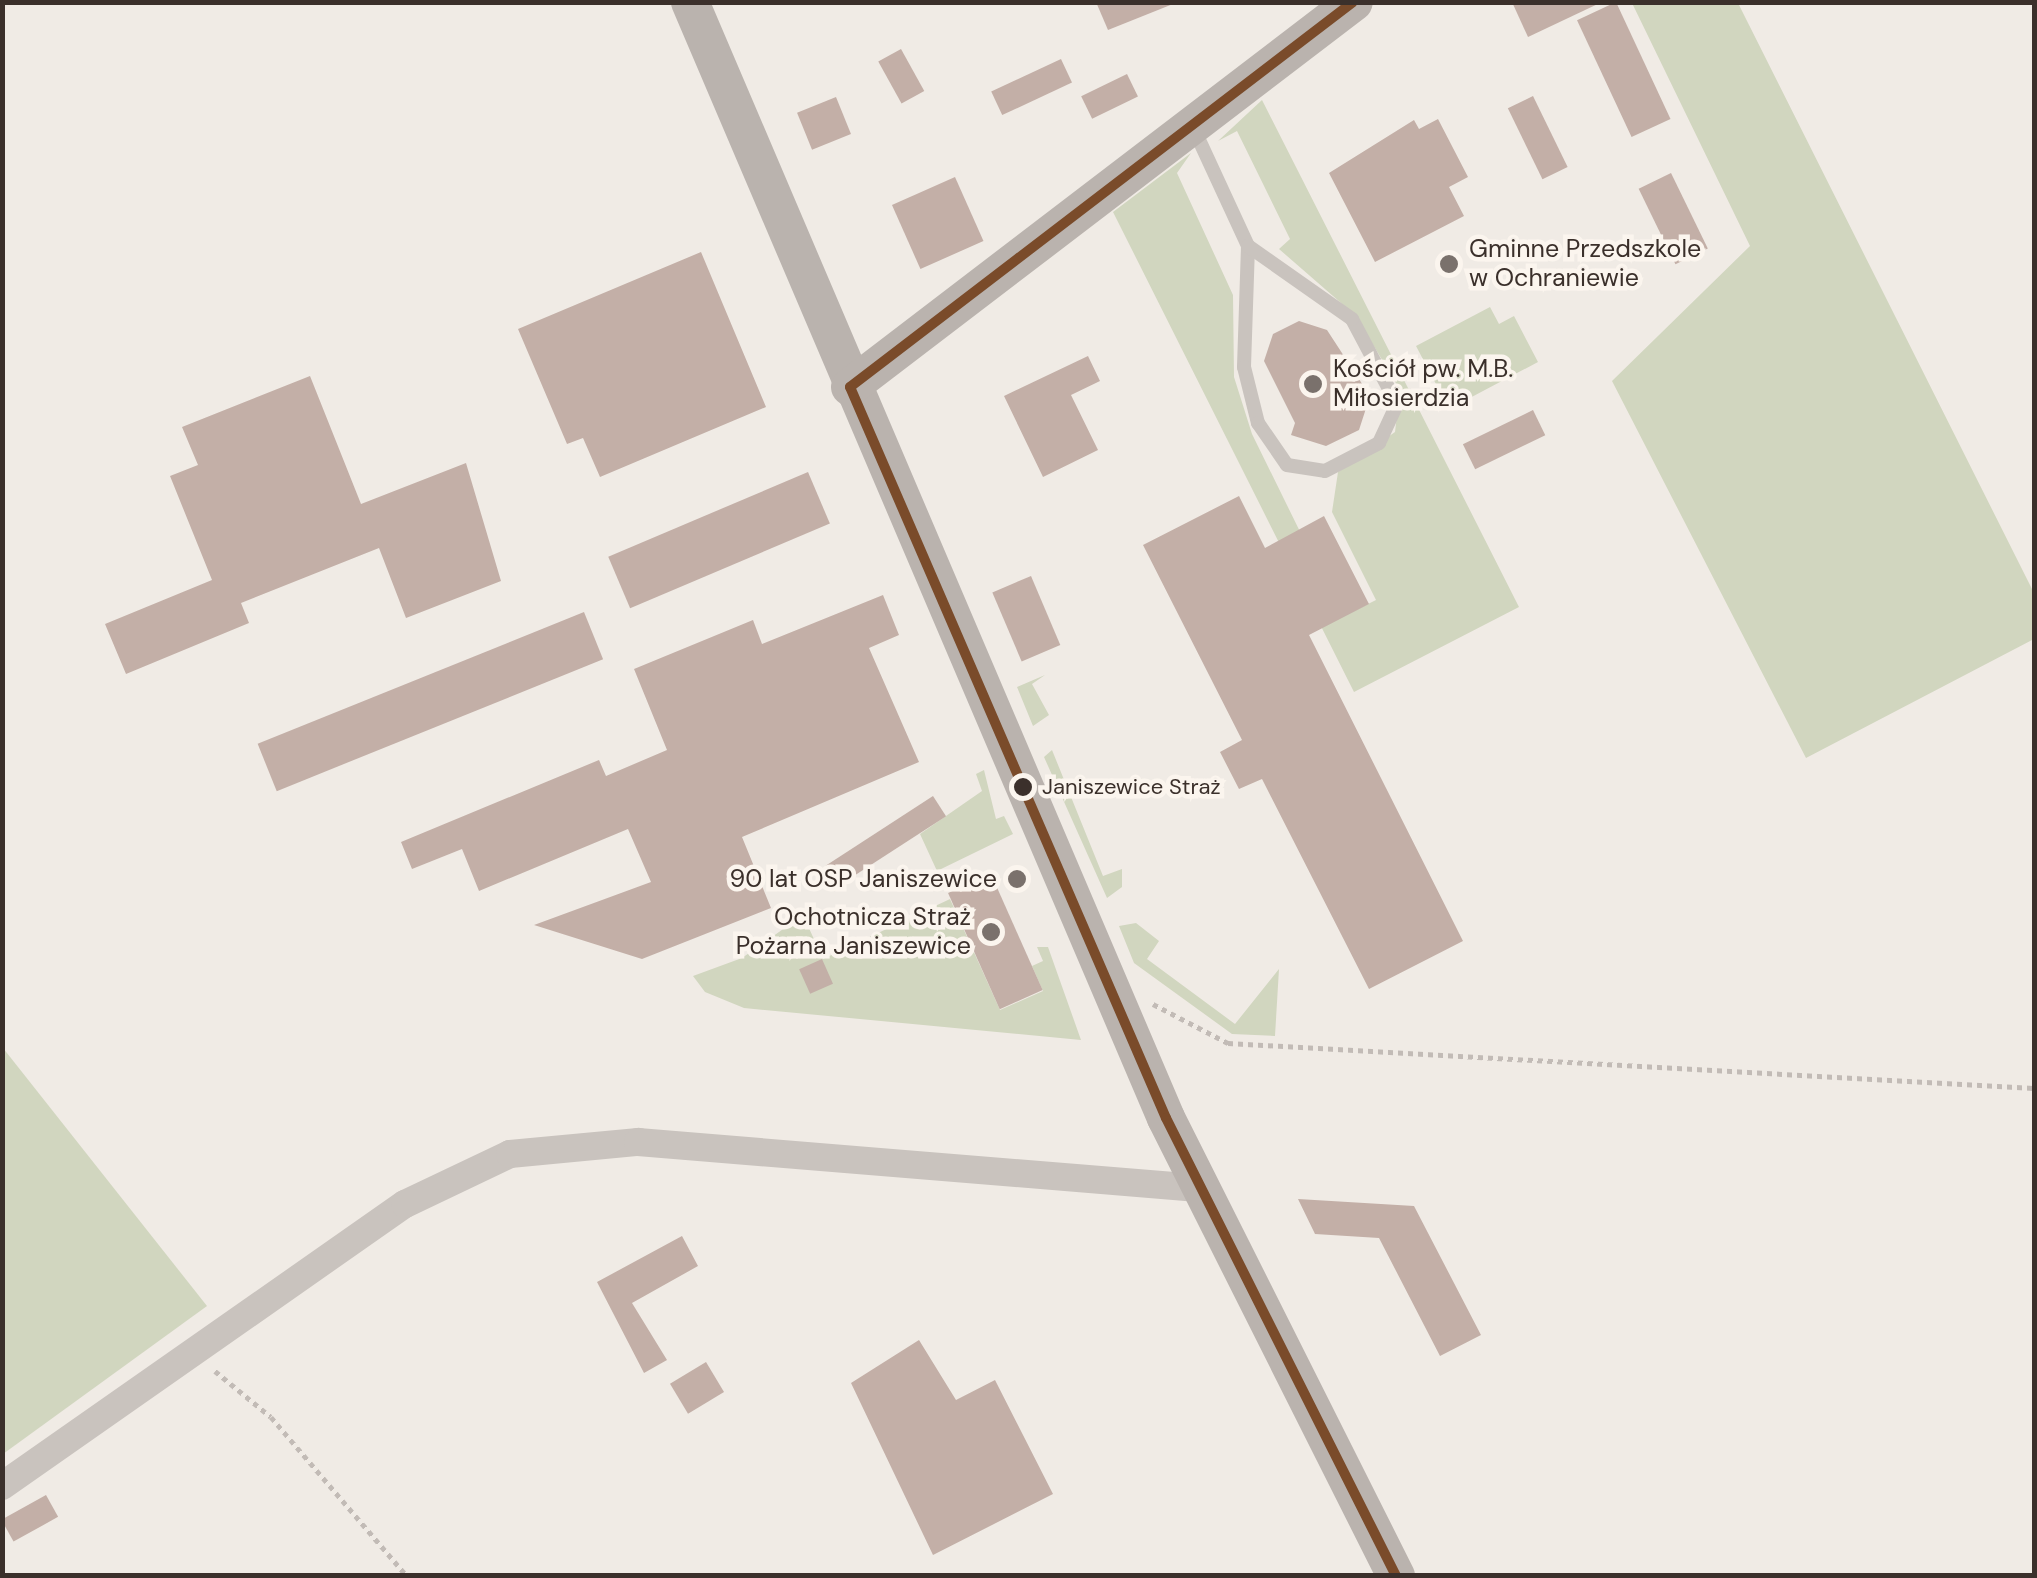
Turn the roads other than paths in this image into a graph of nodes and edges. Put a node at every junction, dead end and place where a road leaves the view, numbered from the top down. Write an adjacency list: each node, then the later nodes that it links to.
1 (690, 2): 5 (street)
2 (1354, 2): 3 (street)
3 (1193, 126): 4 (lane); 5 (street)
4 (1248, 246): 4 (lane)
5 (850, 387): 6 (street)
6 (1198, 1188): 7 (street); 8 (street)
7 (2, 1486)
8 (1396, 1576)

